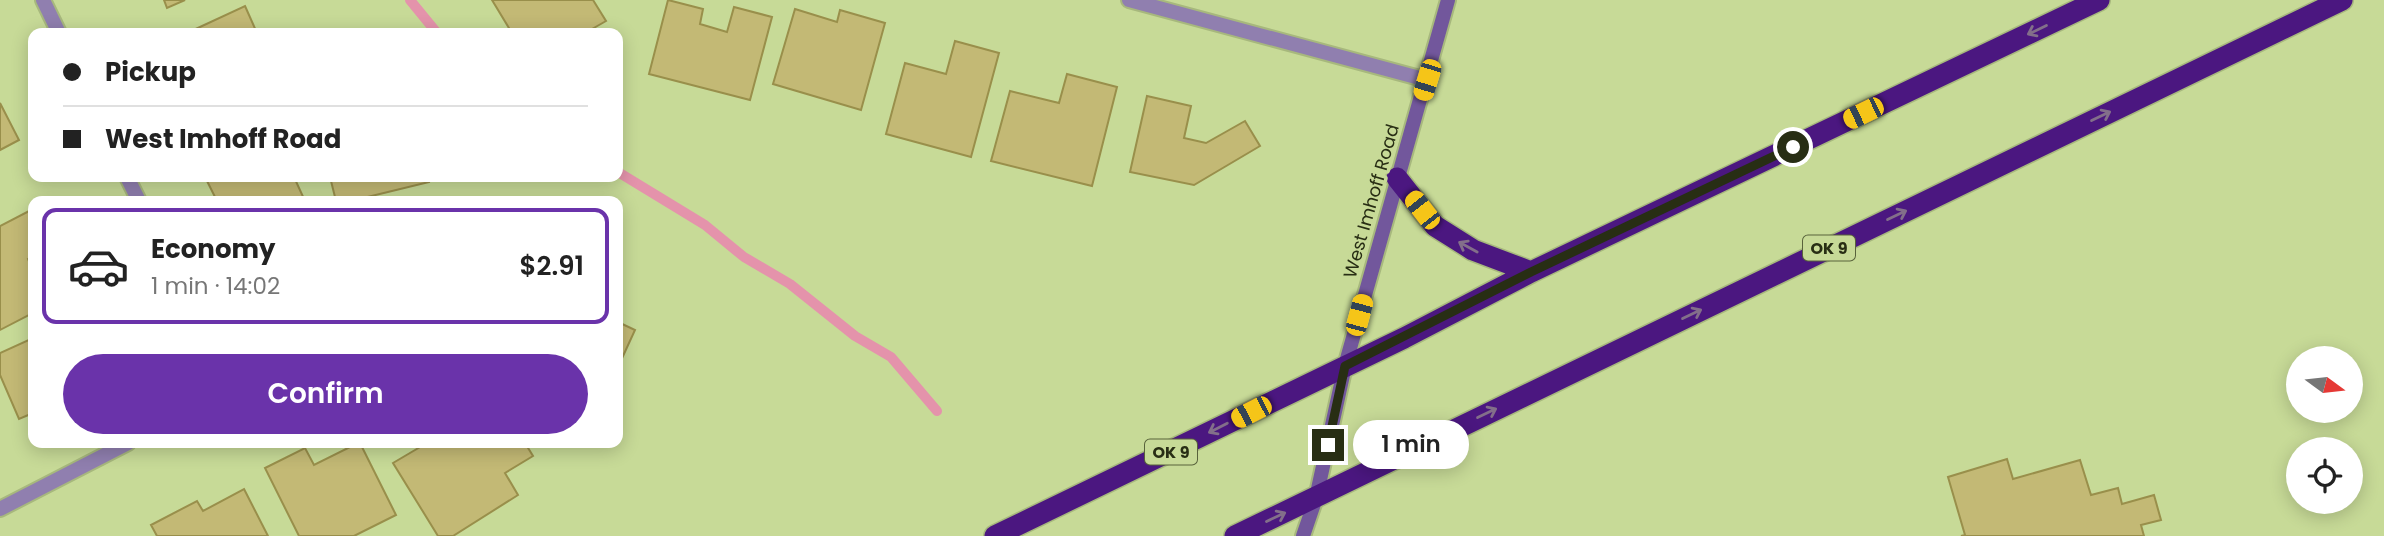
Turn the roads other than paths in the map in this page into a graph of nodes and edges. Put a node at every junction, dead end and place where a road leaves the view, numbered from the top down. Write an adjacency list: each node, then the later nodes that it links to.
1 (43, 0): 6 (street)
2 (1129, 0): 7 (street)
3 (1448, 0): 7 (street, West Imhoff Road)
4 (2099, 0): 9 (highway, OK 9, one-way to 9)
5 (2342, 0): 12 (highway, OK 9, one-way to 5)
6 (56, 28)
7 (1427, 80): 8 (street, West Imhoff Road)
8 (1397, 177): 9 (highway, one-way to 8); 10 (street, West Imhoff Road)
9 (1531, 272): 10 (highway, OK 9)
10 (1345, 366): 12 (street, West Imhoff Road); 14 (highway, OK 9, one-way to 14)
11 (118, 448): 13 (street)
12 (1316, 498): 15 (highway, OK 9, one-way to 12); 16 (street, West Imhoff Road)
13 (0, 509)
14 (995, 536)
15 (1235, 536)
16 (1304, 536)

